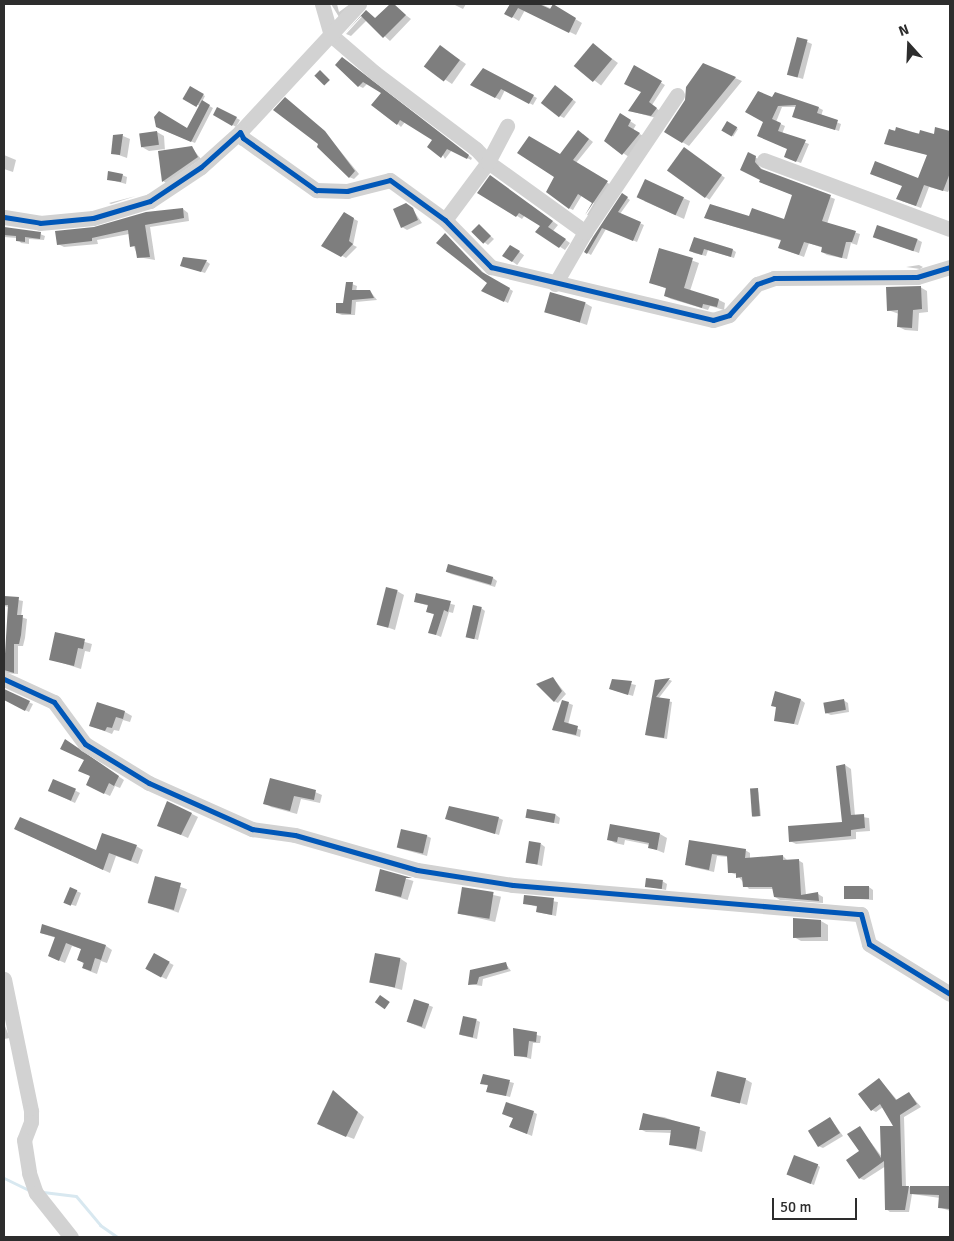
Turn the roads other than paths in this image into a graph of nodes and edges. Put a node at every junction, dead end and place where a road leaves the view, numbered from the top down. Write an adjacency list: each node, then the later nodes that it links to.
1 (322, 4): 3 (street)
2 (359, 4): 3 (street)
3 (332, 35): 6 (street); 8 (street)
4 (678, 95): 12 (street)
5 (507, 126): 8 (street)
6 (240, 132): 9 (street); 10 (street)
7 (764, 160): 11 (street)
8 (488, 162): 10 (street); 12 (street)
9 (4, 217)
10 (445, 220): 14 (street)
11 (950, 229)
12 (585, 232): 14 (street)
13 (950, 267): 14 (street)
14 (555, 284)
15 (4, 679): 17 (street)
16 (4, 979): 18 (street)
17 (950, 994)
18 (71, 1237)

